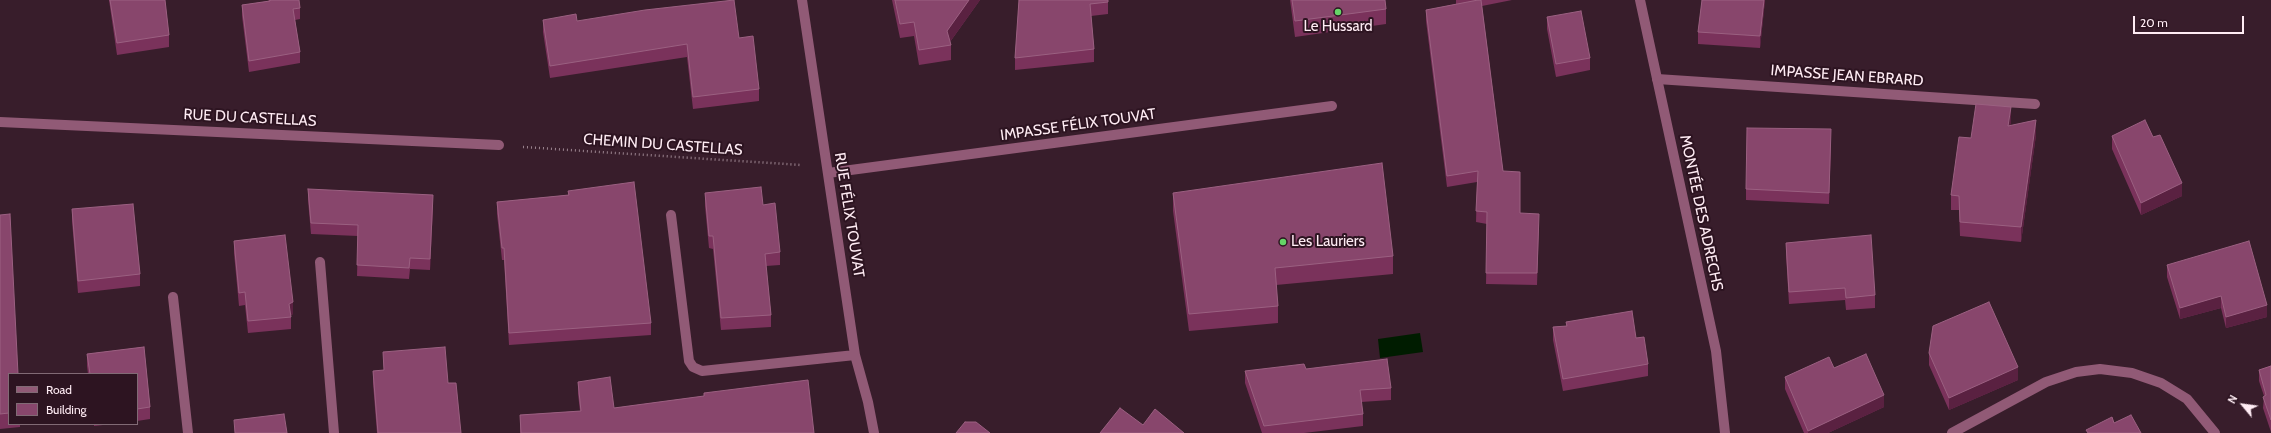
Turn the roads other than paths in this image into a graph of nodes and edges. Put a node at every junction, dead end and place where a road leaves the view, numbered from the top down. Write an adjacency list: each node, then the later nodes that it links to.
1 (802, 0): 8 (street, RUE FÉLIX TOUVAT)
2 (1640, 0): 3 (street, MONTÉE DES ADRECHS)
3 (1657, 79): 4 (street, IMPASSE JEAN EBRARD); 16 (street, MONTÉE DES ADRECHS)
4 (2035, 104)
5 (1332, 106): 8 (street, IMPASSE FÉLIX TOUVAT)
6 (0, 122): 7 (street, RUE DU CASTELLAS)
7 (499, 145)
8 (827, 168): 12 (street, RUE FÉLIX TOUVAT)
9 (671, 215): 12 (street)
10 (320, 262): 14 (street)
11 (172, 296): 13 (street)
12 (855, 355): 15 (street, RUE FÉLIX TOUVAT)
13 (188, 433)
14 (334, 433)
15 (874, 433)
16 (1725, 433)
17 (1952, 433): 18 (street)
18 (2215, 433)

